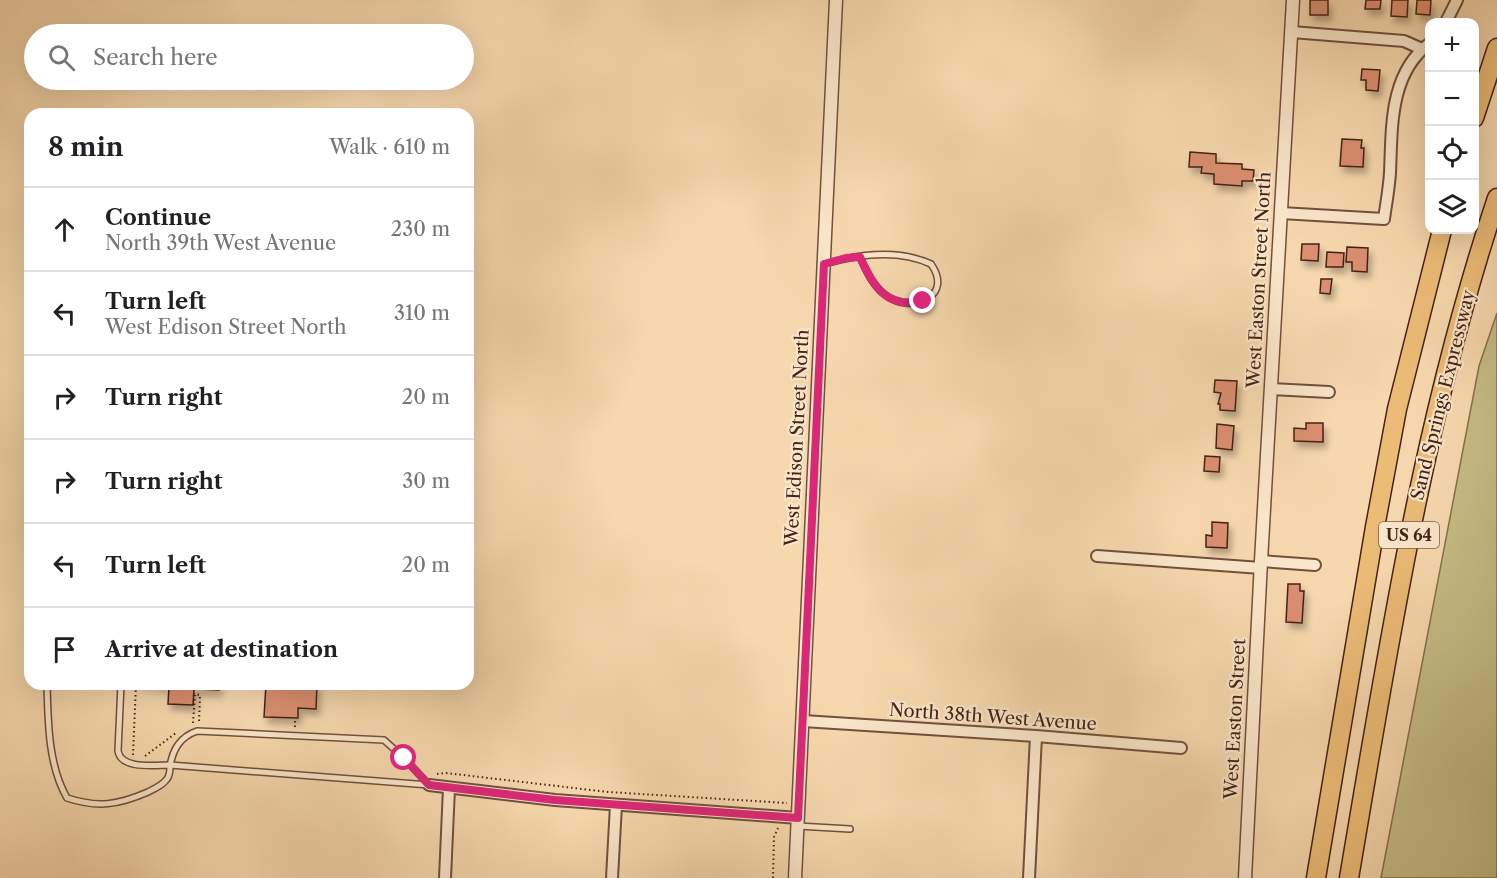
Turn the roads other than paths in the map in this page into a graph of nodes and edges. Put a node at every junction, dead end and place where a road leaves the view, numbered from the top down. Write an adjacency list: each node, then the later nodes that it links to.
1 (836, 0): 14 (street, West Edison Street North)
2 (1293, 0): 5 (street, West Easton Street North)
3 (1457, 0): 4 (street)
4 (1448, 18)
5 (1292, 32): 6 (street); 11 (street, West Easton Street North)
6 (1425, 46)
7 (1425, 47): 11 (street)
8 (1497, 48): 9 (highway)
9 (1479, 103)
10 (1497, 198): 37 (highway, Sand Springs Expressway / US 64)
11 (1281, 213): 15 (street, West Easton Street North)
12 (1441, 234): 36 (highway, Sand Springs Expressway / US 64)
13 (860, 257): 13 (lane); 14 (lane)
14 (824, 264): 22 (street, West Edison Street North)
15 (1271, 389): 16 (street); 18 (street, West Easton Street North)
16 (1329, 392)
17 (1097, 556): 18 (street)
18 (1261, 564): 19 (street); 35 (street, West Easton Street)
19 (1315, 566)
20 (47, 690): 25 (lane)
21 (121, 690): 25 (lane)
22 (803, 722): 23 (street, North 38th West Avenue); 29 (street, West Edison Street North)
23 (1036, 736): 24 (street, North 38th West Avenue); 34 (street)
24 (1181, 748)
25 (171, 765): 26 (lane); 26 (lane)
26 (430, 780): 27 (street)
27 (449, 788): 28 (street); 31 (street)
28 (616, 805): 29 (street); 32 (street)
29 (798, 822): 30 (lane); 33 (street, West Edison Street North)
30 (850, 829)
31 (445, 878)
32 (612, 878)
33 (795, 878)
34 (1029, 878)
35 (1245, 878)
36 (1316, 878)
37 (1349, 878)

